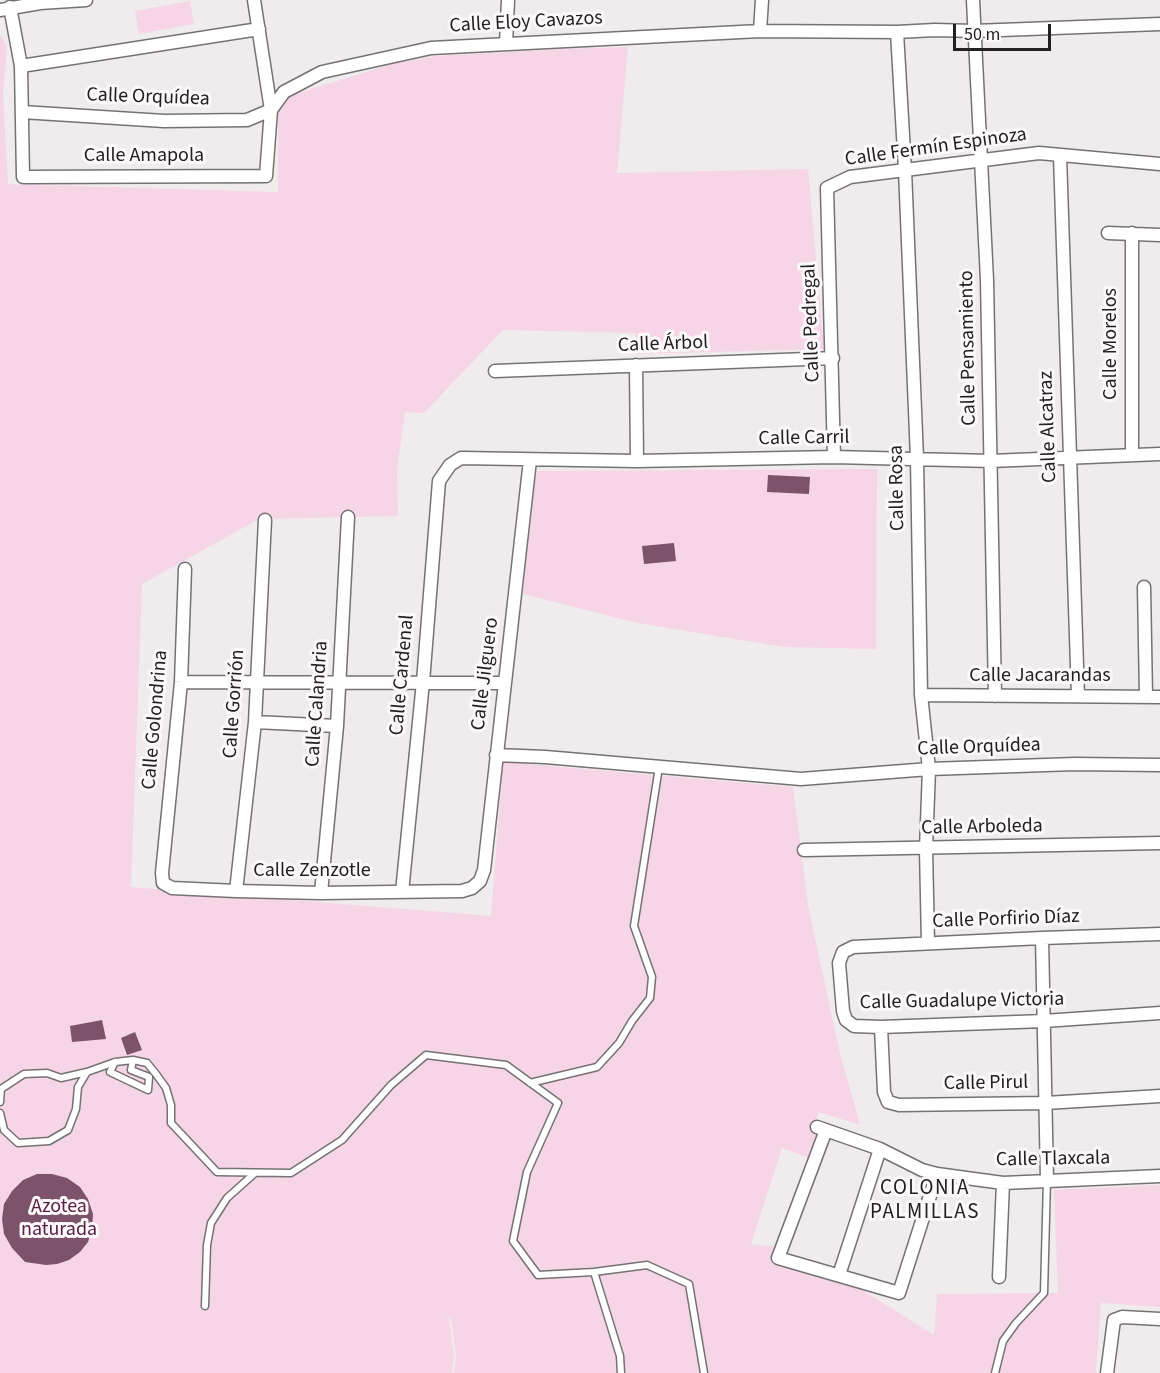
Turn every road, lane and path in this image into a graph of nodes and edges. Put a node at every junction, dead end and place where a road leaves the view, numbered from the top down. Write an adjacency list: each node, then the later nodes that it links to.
1 (86, 0): 6 (street)
2 (254, 0): 9 (street)
3 (508, 0): 13 (street)
4 (762, 0): 10 (street)
5 (973, 0): 11 (street, Calle Pensamiento)
6 (39, 1): 7 (street)
7 (5, 9): 14 (street)
8 (1160, 24): 11 (street, Calle Eloy Cavazos)
9 (259, 29): 14 (street); 15 (street)
10 (760, 31): 12 (street, Calle Eloy Cavazos); 13 (street, Calle Eloy Cavazos)
11 (974, 31): 12 (street, Calle Eloy Cavazos); 18 (street, Calle Pensamiento)
12 (897, 32): 20 (street, Calle Rosa)
13 (506, 44): 15 (street, Calle Eloy Cavazos)
14 (21, 66): 16 (street)
15 (271, 110): 16 (street, Calle Orquídea); 16 (street, Calle Amapola)
16 (22, 112)
17 (1060, 156): 18 (street, Calle Fermín Espinoza); 19 (street, Calle Fermín Espinoza); 32 (street, Calle Alcatraz)
18 (982, 160): 20 (street, Calle Fermín Espinoza); 34 (street, Calle Pensamiento)
19 (1160, 164)
20 (905, 170): 21 (street, Calle Fermín Espinoza); 31 (street, Calle Rosa)
21 (827, 188): 25 (street, Calle Pedregal)
22 (1108, 233): 23 (street)
23 (1132, 233): 24 (street); 28 (street, Calle Morelos)
24 (1160, 235)
25 (833, 358): 26 (street, Calle Árbol); 30 (street, Calle Pedregal)
26 (636, 365): 27 (street, Calle Árbol); 35 (street)
27 (495, 371)
28 (1132, 454): 29 (street, Calle Carril); 32 (street, Calle Carril)
29 (1160, 454)
30 (834, 457): 31 (street, Calle Carril); 35 (street, Calle Carril)
31 (917, 458): 34 (street, Calle Carril); 46 (street, Calle Rosa)
32 (1070, 458): 34 (street, Calle Carril); 48 (street, Calle Alcatraz)
33 (530, 460): 35 (street, Calle Carril); 36 (street, Calle Carril); 45 (street, Calle Jilguero)
34 (991, 461): 47 (street, Calle Pensamiento)
35 (637, 462)
36 (450, 465): 44 (street, Calle Cardenal)
37 (348, 516): 43 (street, Calle Calandria)
38 (265, 520): 41 (street, Calle Gorrión)
39 (185, 569): 42 (street, Calle Golondrina)
40 (1144, 587): 49 (street)
41 (258, 681): 42 (street); 43 (street); 51 (street, Calle Gorrión)
42 (181, 682): 60 (street, Calle Golondrina)
43 (339, 682): 44 (street); 52 (street, Calle Calandria)
44 (423, 682): 45 (street); 63 (street, Calle Cardenal)
45 (505, 683): 53 (street, Calle Jilguero)
46 (921, 695): 47 (street, Calle Jacarandas); 56 (street, Calle Rosa)
47 (995, 696): 48 (street, Calle Jacarandas)
48 (1078, 696): 49 (street, Calle Jacarandas)
49 (1146, 697): 50 (street, Calle Jacarandas)
50 (1160, 697)
51 (255, 722): 52 (street); 62 (street, Calle Gorrión)
52 (337, 726): 64 (street, Calle Calandria)
53 (496, 755): 55 (street); 61 (street, Calle Jilguero)
54 (1160, 765): 56 (street, Calle Orquídea)
55 (659, 766): 56 (street, Calle Orquídea); 75 (lane)
56 (929, 769): 58 (street, Calle Rosa)
57 (1160, 843): 58 (street, Calle Arboleda)
58 (926, 849): 59 (street, Calle Arboleda); 67 (street, Calle Rosa)
59 (804, 850)
60 (162, 873): 62 (street, Calle Zenzotle)
61 (472, 888): 63 (street, Calle Zenzotle)
62 (236, 891): 64 (street, Calle Zenzotle)
63 (402, 892): 64 (street, Calle Zenzotle)
64 (321, 893)
65 (1160, 934): 66 (street, Calle Porfirio Díaz)
66 (1042, 938): 67 (street, Calle Porfirio Díaz); 70 (street)
67 (928, 943): 68 (street, Calle Porfirio Díaz)
68 (853, 947): 71 (street, Calle Guadalupe Victoria)
69 (1160, 1013): 70 (street, Calle Guadalupe Victoria)
70 (1044, 1021): 71 (street, Calle Guadalupe Victoria); 78 (street)
71 (881, 1027): 78 (street, Calle Pirul)
72 (134, 1060): 73 (lane); 73 (lane); 81 (lane)
73 (115, 1062): 74 (lane)
74 (87, 1072): 77 (lane); 79 (lane)
75 (530, 1083): 81 (lane); 86 (lane)
76 (1160, 1096): 78 (street, Calle Pirul)
77 (0, 1102)
78 (1046, 1103): 84 (street)
79 (0, 1113)
80 (880, 1149): 82 (street, Calle Tlaxcala); 87 (street); 87 (street, Calle Tlaxcala)
81 (255, 1173): 89 (lane)
82 (937, 1174): 85 (street, Calle Tlaxcala); 87 (street)
83 (1160, 1176): 84 (street, Calle Tlaxcala)
84 (1047, 1180): 85 (street, Calle Tlaxcala); 93 (lane)
85 (1003, 1183): 88 (street)
86 (594, 1272): 91 (lane); 92 (lane)
87 (839, 1275)
88 (999, 1277)
89 (205, 1306)
90 (1160, 1319): 94 (street)
91 (621, 1373)
92 (704, 1373)
93 (995, 1373)
94 (1107, 1373)

